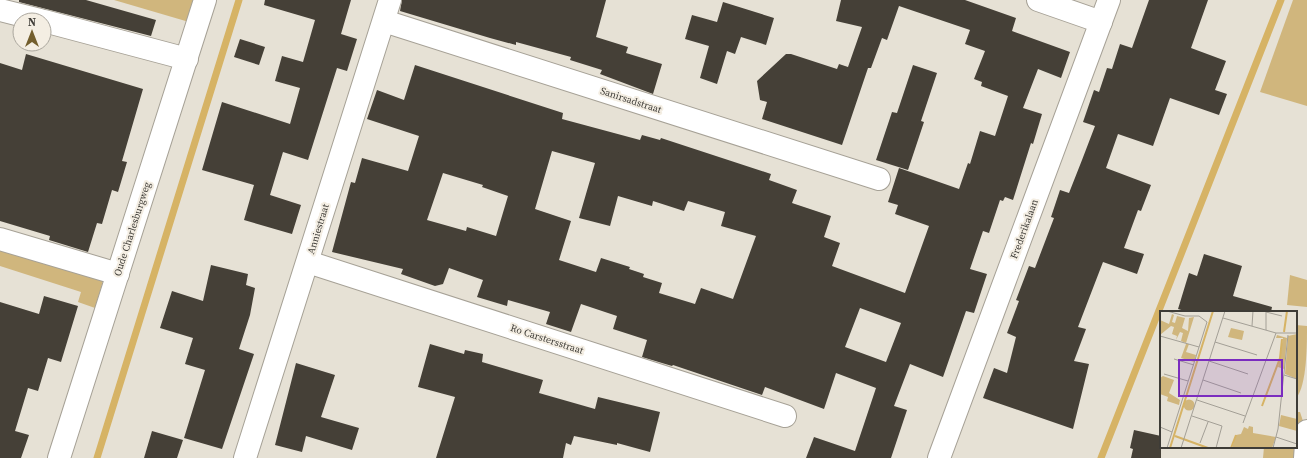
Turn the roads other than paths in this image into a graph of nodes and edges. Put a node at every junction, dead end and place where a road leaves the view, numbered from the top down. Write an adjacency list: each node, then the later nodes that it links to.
1 (205, 0): 10 (street, Oude Charlesburgweg)
2 (390, 0): 7 (street, Anniestraat)
3 (1038, 0): 8 (street)
4 (1109, 0): 8 (street, Frederikalaan)
5 (0, 10): 6 (street)
6 (12, 13)
7 (384, 21): 11 (street, Sanirsadstraat); 13 (street, Anniestraat)
8 (1101, 22): 19 (street, Frederikalaan)
9 (52, 23): 10 (street)
10 (187, 59): 14 (street, Oude Charlesburgweg)
11 (879, 179)
12 (0, 239): 14 (street)
13 (308, 262): 15 (street, Ro Carstersstraat); 18 (street, Anniestraat)
14 (118, 274): 17 (street, Oude Charlesburgweg)
15 (785, 416)
16 (1307, 431): 20 (street)
17 (59, 458)
18 (245, 458)
19 (939, 458)
20 (1304, 458)

